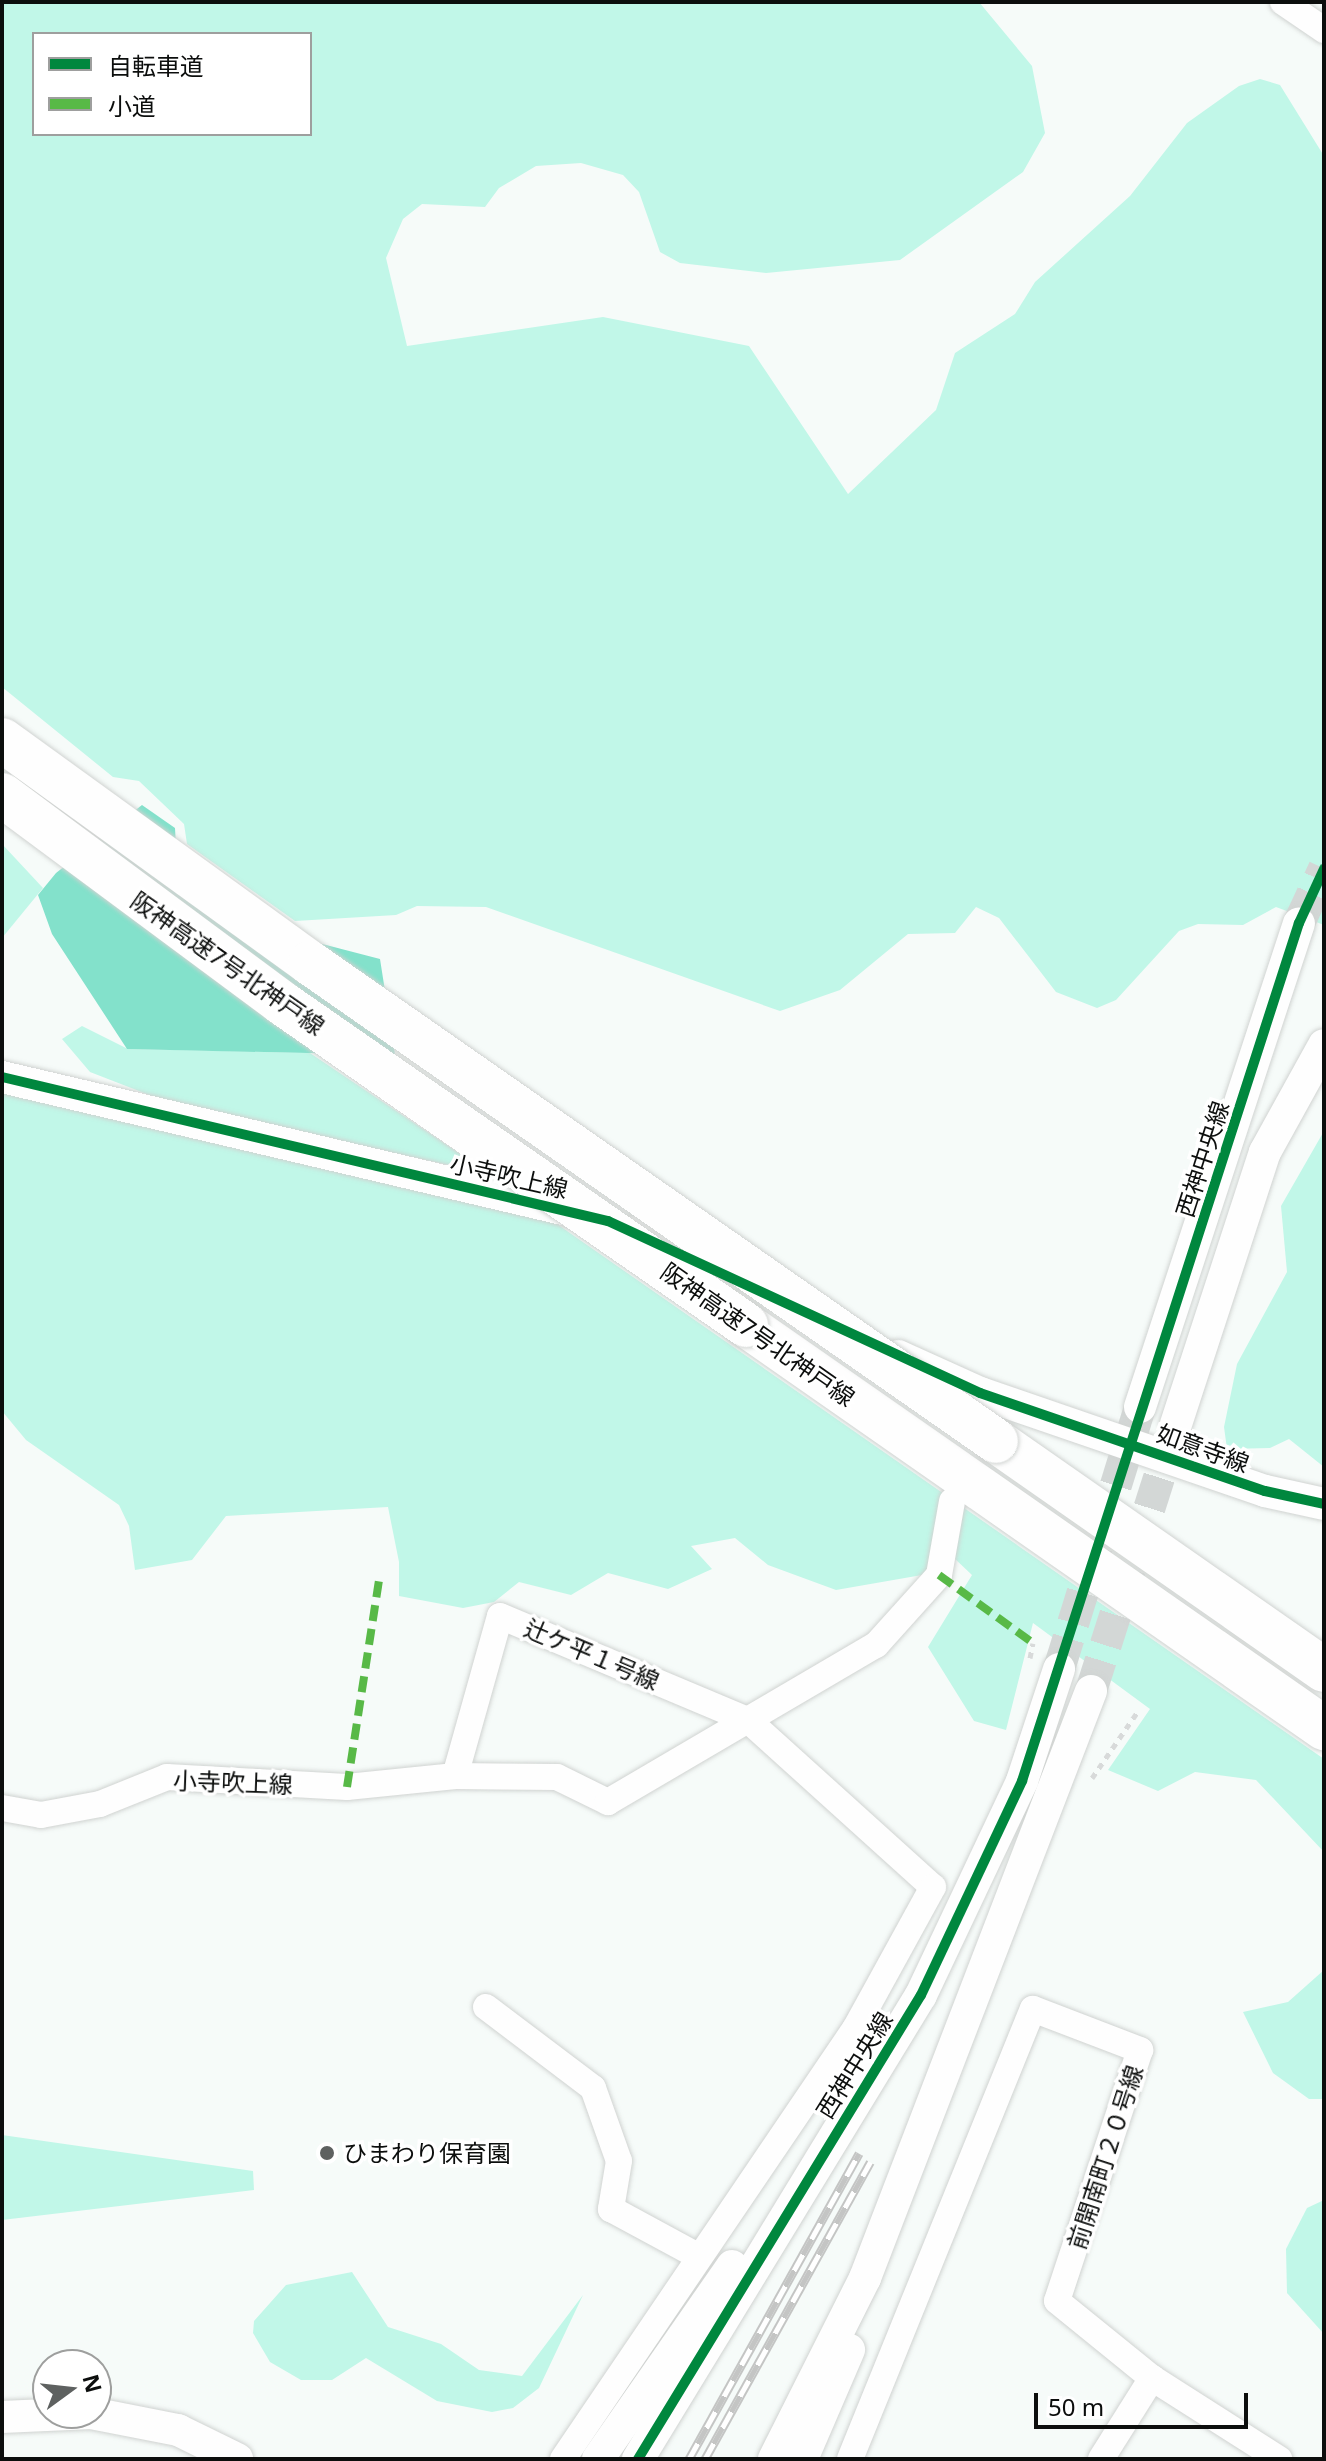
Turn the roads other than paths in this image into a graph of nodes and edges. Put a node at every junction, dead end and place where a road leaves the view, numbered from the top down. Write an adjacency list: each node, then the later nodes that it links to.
1 (1283, 2): 2 (street)
2 (1324, 30)
3 (2, 740): 14 (highway, 阪神高速7号北神戸線, bridge)
4 (2, 795): 17 (highway, 阪神高速7号北神戸線, bridge)
5 (1299, 923): 9 (street, 西神中央線)
6 (1324, 1045): 10 (street)
7 (2, 1077): 8 (street, 小寺吹上線)
8 (980, 1393): 12 (street, 如意寺線)
9 (1140, 1407)
10 (1176, 1424)
11 (952, 1501): 16 (street, 小寺吹上線)
12 (1324, 1504)
13 (1059, 1669): 22 (street, 西神中央線)
14 (1324, 1670)
15 (1091, 1691): 21 (street)
16 (748, 1720): 18 (street, 小寺吹上線); 18 (street, 辻ケ平１号線); 23 (street)
17 (1324, 1728)
18 (455, 1776): 19 (street, 小寺吹上線)
19 (2, 1808)
20 (486, 2007): 23 (street)
21 (970, 2015): 30 (street); 31 (street)
22 (879, 2062): 28 (street); 29 (street, 西神中央線)
23 (698, 2256): 27 (street)
24 (1152, 2378): 32 (street, 前開南町２０号線); 33 (street); 34 (street, 前開南町２０号線)
25 (2, 2417): 26 (street)
26 (237, 2459)
27 (563, 2459)
28 (598, 2459)
29 (638, 2459)
30 (774, 2459)
31 (802, 2459)
32 (850, 2459)
33 (1101, 2459)
34 (1279, 2459)

